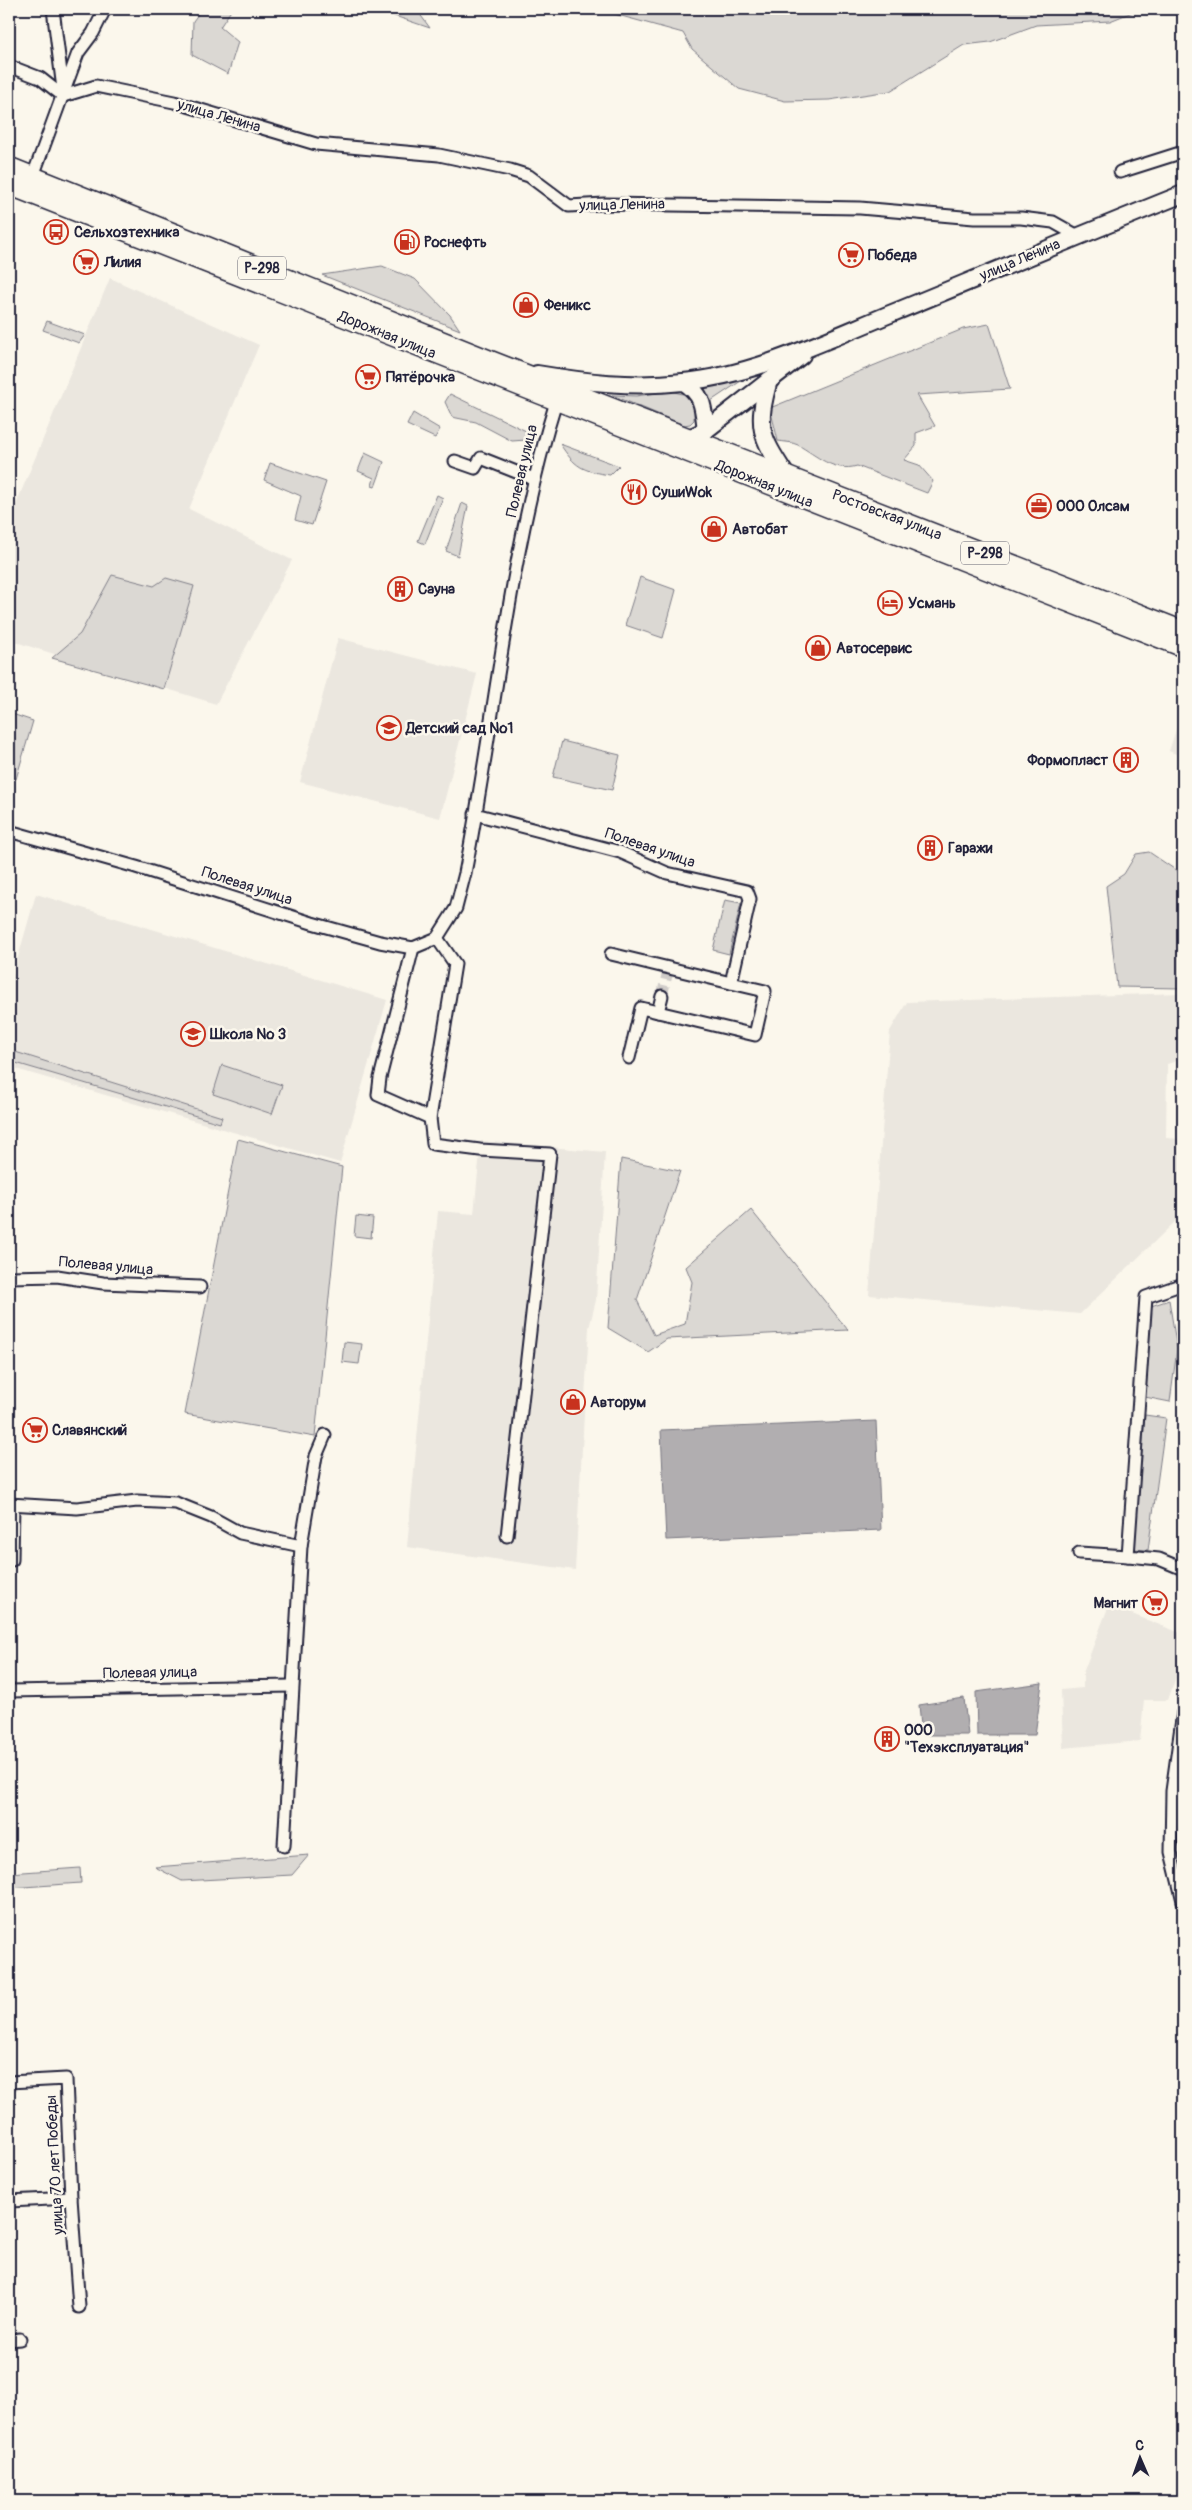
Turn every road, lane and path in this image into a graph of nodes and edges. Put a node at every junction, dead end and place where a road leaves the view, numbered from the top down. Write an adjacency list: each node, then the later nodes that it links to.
1 (53, 9): 4 (street)
2 (105, 9): 4 (street)
3 (9, 66): 4 (street)
4 (63, 96): 8 (street); 11 (street, улица Ленина)
5 (1183, 152): 7 (street)
6 (9, 167): 8 (highway, Дорожная улица / Р-298)
7 (1120, 172)
8 (33, 176): 13 (highway, Дорожная улица / Р-298)
9 (9, 185): 16 (highway, Дорожная улица / Р-298)
10 (1183, 194): 11 (main road, улица Ленина)
11 (1078, 236): 12 (main road, улица Ленина)
12 (823, 342): 14 (main road); 15 (main road)
13 (516, 370): 15 (main road); 17 (highway, Дорожная улица / Р-298)
14 (769, 380): 17 (main road); 20 (main road)
15 (684, 382): 17 (main road)
16 (556, 402): 18 (highway, Дорожная улица / Р-298); 21 (street, Полевая улица)
17 (699, 434): 18 (main road); 20 (highway, Дорожная улица / Р-298)
18 (669, 446): 22 (highway, Дорожная улица / Р-298)
19 (456, 460): 21 (street)
20 (786, 475): 23 (highway, Ростовская улица / Р-298)
21 (534, 479): 25 (street, Полевая улица)
22 (821, 506): 24 (highway, Ростовская улица / Р-298)
23 (1183, 631)
24 (1183, 647)
25 (475, 814): 27 (street, Полевая улица); 30 (street, Полевая улица)
26 (9, 830): 28 (street, Полевая улица)
27 (437, 938): 28 (street); 34 (street)
28 (413, 948): 34 (street)
29 (611, 954): 30 (street)
30 (731, 983): 32 (street)
31 (662, 996): 32 (street)
32 (658, 1012): 33 (street)
33 (630, 1058)
34 (430, 1118): 40 (street)
35 (9, 1277): 37 (street, Полевая улица)
36 (1183, 1284): 43 (street)
37 (200, 1287)
38 (325, 1435): 41 (street)
39 (11, 1504): 41 (street); 44 (street)
40 (507, 1536)
41 (301, 1546): 46 (street)
42 (1079, 1552): 43 (street)
43 (1128, 1556): 45 (street)
44 (12, 1560)
45 (1183, 1569)
46 (292, 1686): 47 (street, Полевая улица); 50 (street)
47 (9, 1691)
48 (1183, 1712): 49 (street)
49 (1181, 1740): 51 (street)
50 (284, 1846)
51 (1183, 1901)
52 (9, 2082): 53 (street, улица 70 лет Победы)
53 (71, 2198): 54 (street); 55 (street, улица 70 лет Победы)
54 (9, 2201)
55 (79, 2307)

